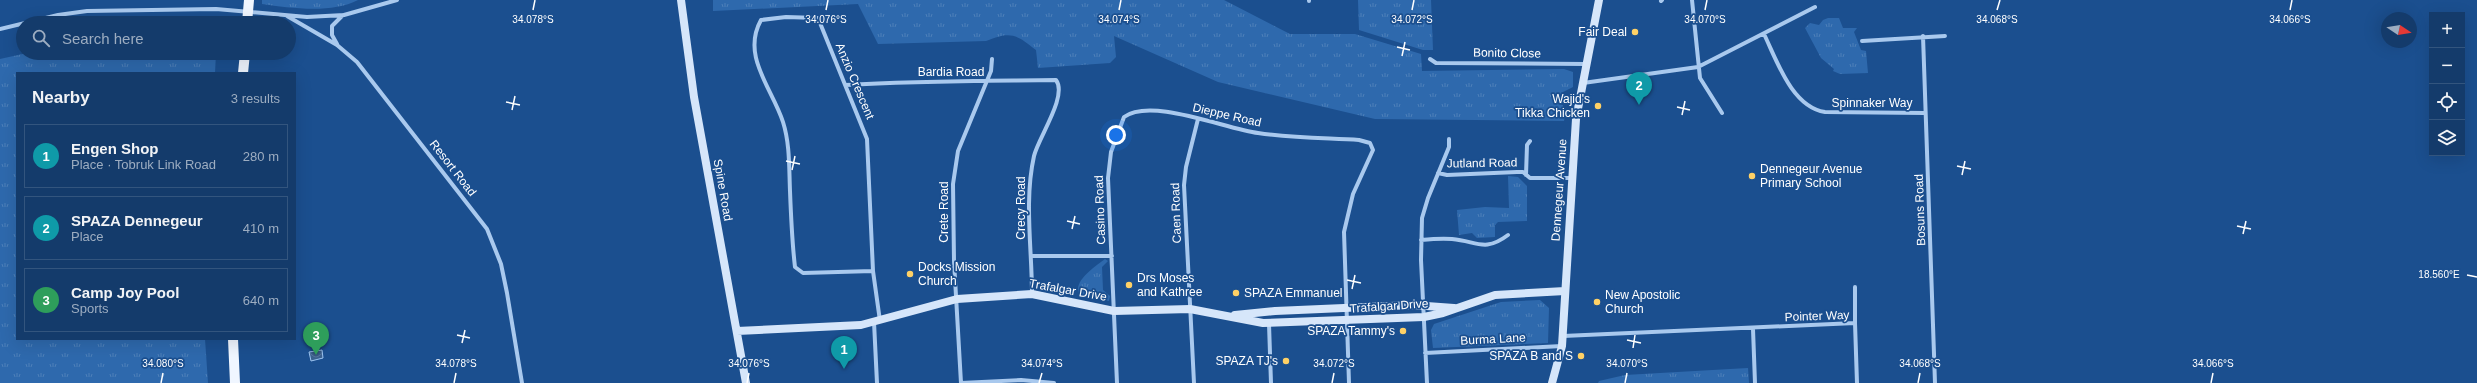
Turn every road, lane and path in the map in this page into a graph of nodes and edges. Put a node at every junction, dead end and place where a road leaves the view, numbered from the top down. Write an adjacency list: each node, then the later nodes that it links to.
1 (249, 0): 9 (main road)
2 (397, 0): 7 (street)
3 (681, 0): 59 (street, Spine Road)
4 (1599, 0): 22 (street, Dennegeur Avenue)
5 (1692, 0): 23 (street)
6 (1814, 7): 14 (street)
7 (344, 15): 10 (street); 18 (street)
8 (51, 16): 10 (street)
9 (248, 16)
10 (287, 16)
11 (296, 21): 18 (street, Resort Road)
12 (16, 25): 13 (street)
13 (0, 29)
14 (1764, 34): 23 (street); 30 (street, Spinnaker Way)
15 (1923, 36): 16 (street); 17 (street); 30 (street, Bosuns Road)
16 (1945, 36)
17 (1862, 41)
18 (338, 45): 65 (street, Resort Road)
19 (992, 59): 26 (street, Crete Road)
20 (1430, 59): 22 (street, Bonito Close)
21 (244, 60): 24 (main road)
22 (1585, 64): 27 (street, Dennegeur Avenue)
23 (1698, 68): 27 (street); 29 (street)
24 (243, 72)
25 (1056, 80): 26 (street, Bardia Road); 40 (street, Crecy Road)
26 (986, 81): 28 (street, Bardia Road); 46 (street, Crete Road)
27 (1582, 83): 37 (street, Dennegeur Avenue)
28 (846, 85): 42 (street, Anzio Crescent); 42 (street, Anzio Crescent)
29 (1722, 113)
30 (1925, 113): 79 (street, Bosuns Road)
31 (1129, 114): 32 (street, Dieppe Road); 41 (street, Casino Road)
32 (1198, 119): 48 (street, Caen Road); 49 (street, Dieppe Road)
33 (1449, 139): 35 (street)
34 (1530, 141): 36 (street)
35 (1438, 173): 36 (street, Jutland Road); 39 (street)
36 (1526, 175): 37 (street, Jutland Road)
37 (1572, 178): 44 (street, Dennegeur Avenue)
38 (1508, 236): 39 (street)
39 (1421, 240): 47 (street)
40 (1031, 256): 41 (street); 45 (street, Crecy Road)
41 (1112, 256): 51 (street, Casino Road)
42 (873, 271): 55 (street, Anzio Crescent)
43 (1855, 287): 56 (street)
44 (1565, 291): 50 (street, Trafalgar Drive); 60 (street, Dennegeur Avenue)
45 (1032, 294): 46 (street, Trafalgar Drive); 51 (street, Trafalgar Drive)
46 (957, 299): 55 (street, Trafalgar Drive); 68 (street, Crete Road)
47 (1423, 306): 49 (street, Trafalgar Drive); 50 (street, Trafalgar Drive); 53 (street)
48 (1190, 308): 51 (street, Trafalgar Drive); 52 (street, Trafalgar Drive); 72 (street, Caen Road)
49 (1346, 308): 52 (street, Trafalgar Drive); 54 (street)
50 (1454, 308): 53 (street, Trafalgar Drive)
51 (1114, 310): 71 (street, Casino Road)
52 (1230, 316): 57 (street, Trafalgar Drive)
53 (1424, 317): 54 (street, Trafalgar Drive); 63 (street)
54 (1346, 321): 57 (street, Trafalgar Drive); 74 (street)
55 (877, 322): 59 (street, Trafalgar Drive); 67 (street, Anzio Crescent)
56 (1855, 323): 58 (street, Pointer Way); 78 (street, Pointer Way)
57 (1269, 324): 73 (street)
58 (1753, 329): 60 (street, Pointer Way); 77 (street)
59 (737, 331): 66 (street, Spine Road)
60 (1563, 336): 62 (street, Dennegeur Avenue)
61 (233, 340): 64 (main road)
62 (1562, 346): 63 (street, Burma Lane); 76 (street, Dennegeur Avenue)
63 (1426, 353): 75 (street)
64 (235, 383)
65 (522, 383)
66 (746, 383)
67 (877, 383)
68 (961, 383): 69 (street)
69 (1040, 383): 70 (street)
70 (1054, 383)
71 (1117, 383)
72 (1194, 383)
73 (1271, 383)
74 (1348, 383)
75 (1427, 383)
76 (1552, 383)
77 (1755, 383)
78 (1857, 383)
79 (1935, 383)

